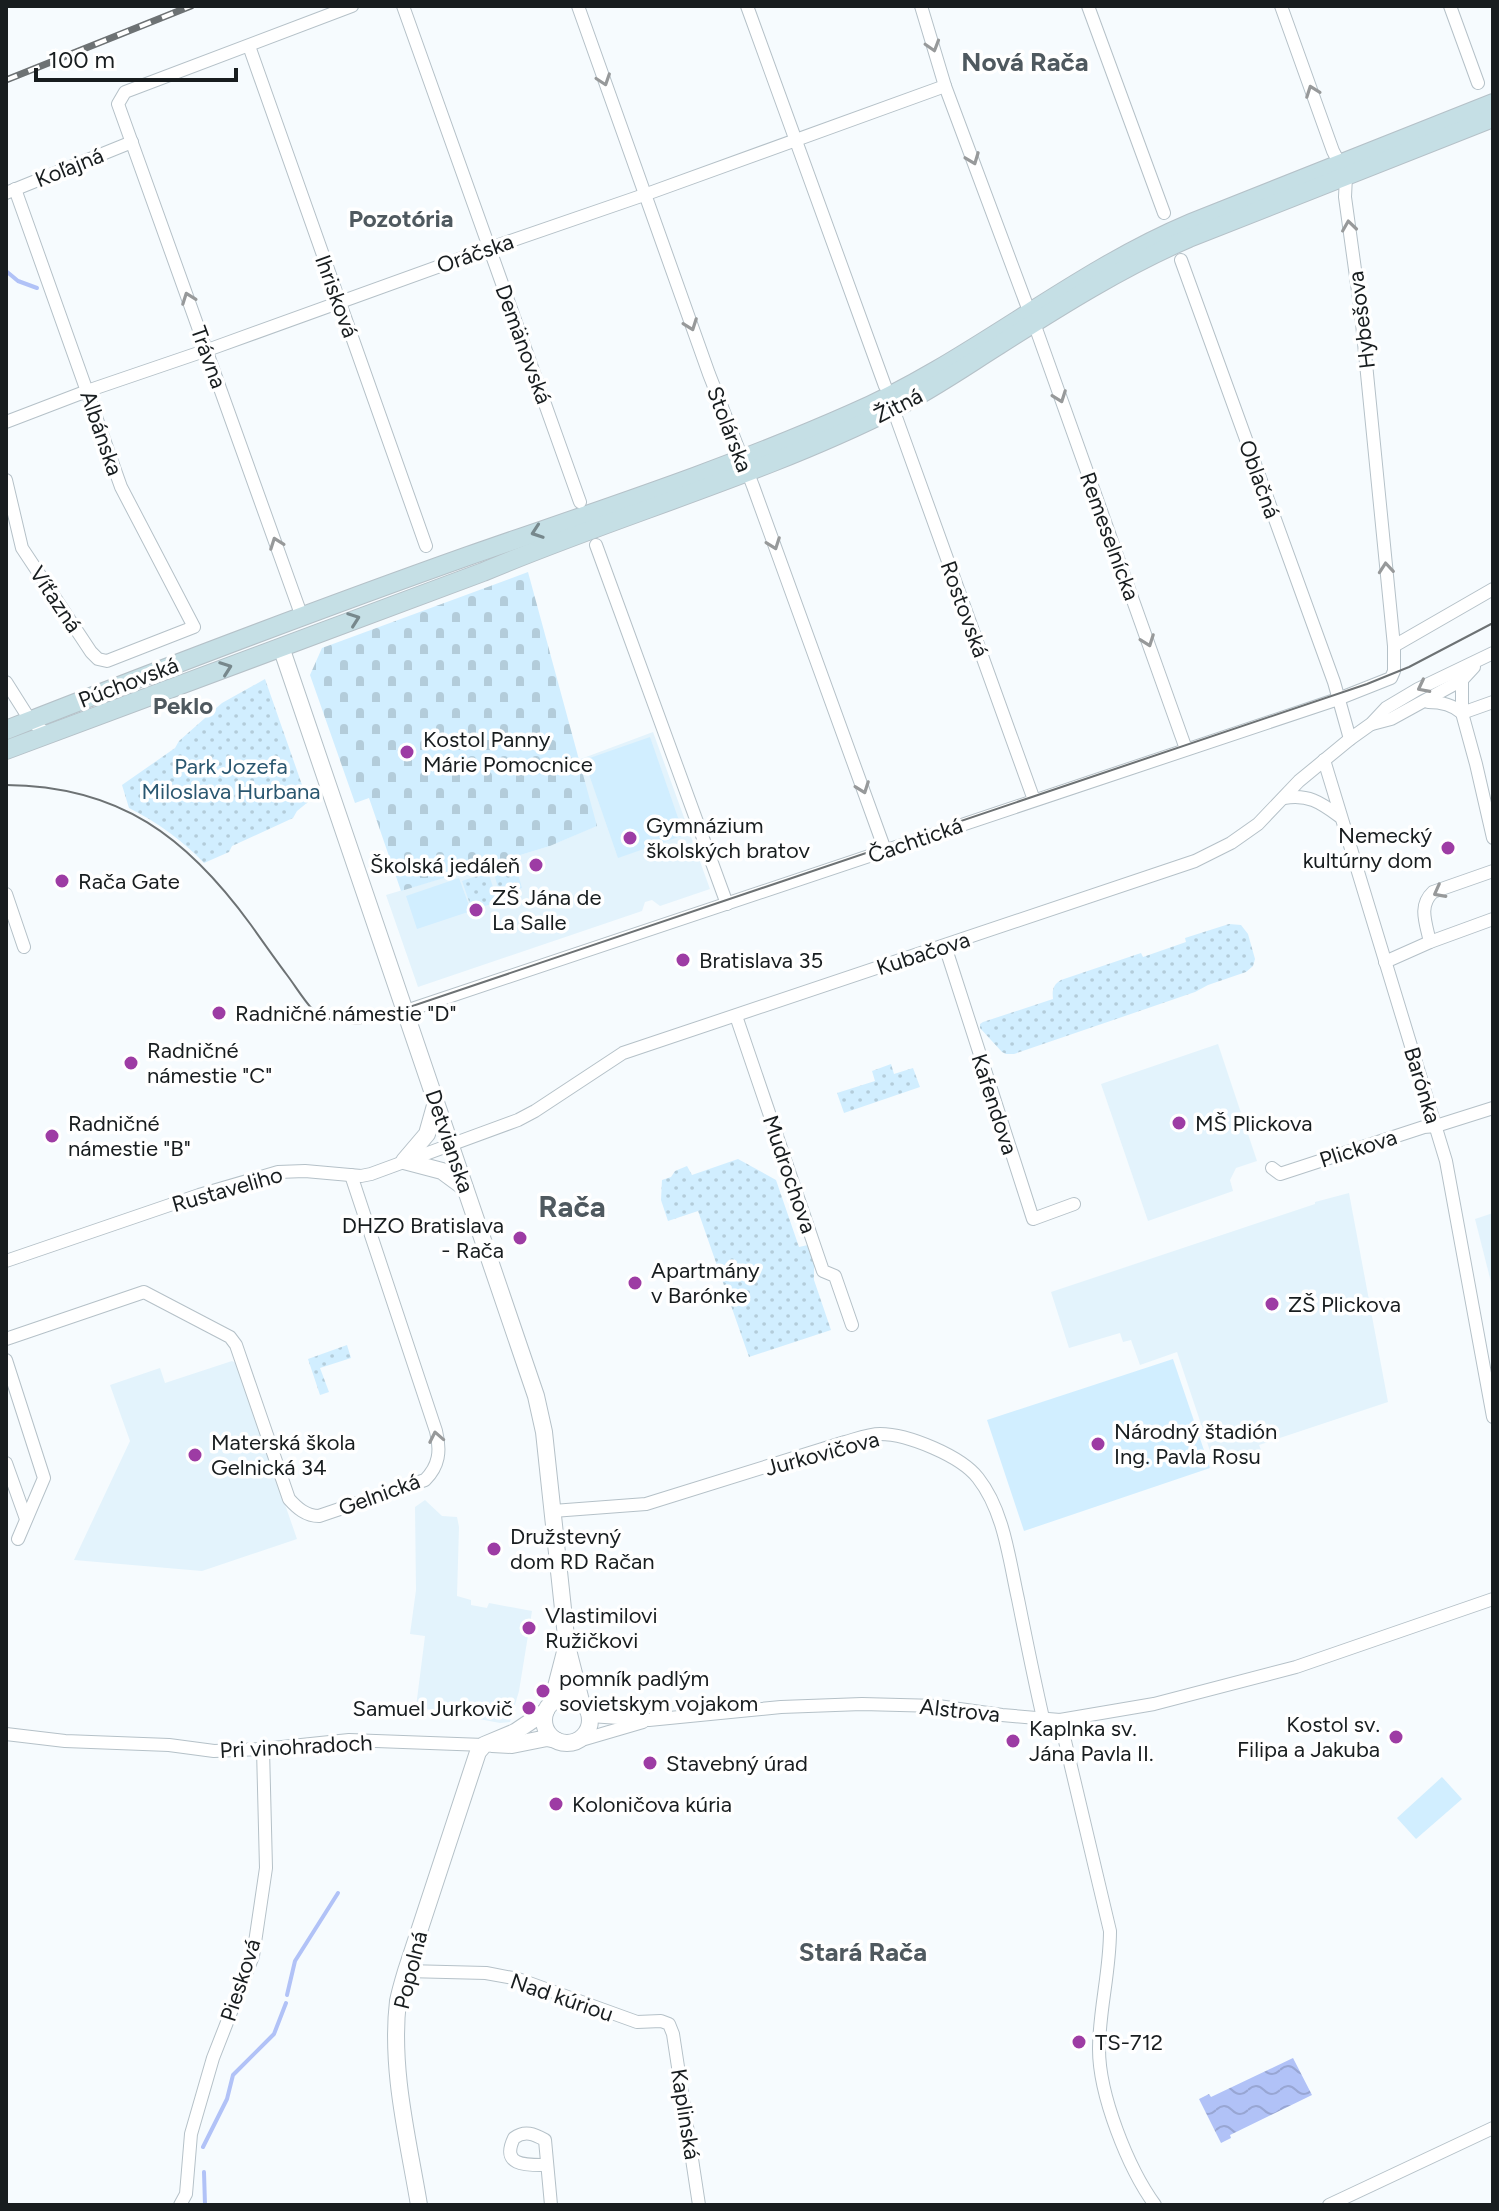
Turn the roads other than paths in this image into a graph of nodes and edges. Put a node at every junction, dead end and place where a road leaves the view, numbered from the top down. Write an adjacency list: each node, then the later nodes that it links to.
1 (352, 6): 9 (street)
2 (403, 6): 20 (street, Demänovská)
3 (578, 6): 18 (street, Stolárska, one-way to 18)
4 (747, 6): 14 (street)
5 (921, 6): 11 (street, Remeselnícka, one-way to 11)
6 (1088, 6): 19 (street)
7 (1281, 6): 16 (street, Hybešova, one-way to 7)
8 (1450, 6): 10 (street)
9 (249, 46): 15 (street, Trávna); 22 (street, Ihrisková)
10 (1478, 83)
11 (945, 86): 14 (street, Oráčska); 23 (street, Remeselnícka, one-way to 23)
12 (1493, 103): 16 (main road, Žitná)
13 (1493, 118): 16 (main road, Žitná)
14 (795, 139): 18 (street, Oráčska); 25 (street)
15 (132, 142): 17 (street, Koľajná); 24 (street, Trávna, one-way to 15)
16 (1342, 170): 23 (main road, Žitná); 38 (street, Hybešova, one-way to 16)
17 (10, 191): 26 (street, Albánska)
18 (644, 195): 20 (street, Oráčska); 29 (street, Stolárska, one-way to 29)
19 (1164, 213)
20 (490, 248): 22 (street, Oráčska); 31 (street, Demänovská)
21 (1181, 260): 43 (street, Oblačná)
22 (339, 302): 24 (street, Oráčska); 33 (street, Ihrisková)
23 (1031, 317): 29 (main road, Žitná); 52 (street, Remeselnícka, one-way to 52)
24 (207, 350): 26 (street, Oráčska); 35 (street, Trávna, one-way to 24)
25 (885, 386)
26 (87, 391): 28 (street, Oráčska); 37 (street, Albánska)
27 (896, 417): 56 (street, Rostovská)
28 (6, 422)
29 (744, 465): 35 (main road, Žitná, one-way to 35); 39 (main road, Žitná, one-way to 29); 59 (street, Stolárska, one-way to 59)
30 (6, 480): 37 (street, Víťazná)
31 (580, 502)
32 (596, 545): 62 (street)
33 (426, 546)
34 (1493, 589): 38 (street)
35 (302, 617): 36 (main road, Púchovská); 39 (main road)
36 (251, 637): 39 (main road); 47 (main road, Púchovská)
37 (153, 642)
38 (1394, 646): 43 (street, Čachtická)
39 (281, 647): 50 (main road, Púchovská, one-way to 39); 68 (street, Detvianska)
40 (1487, 656): 41 (street, Kubačova); 48 (street, Kubačova, one-way to 48)
41 (1462, 680): 44 (street, Kubačova); 46 (street)
42 (6, 682): 47 (street)
43 (1338, 699): 51 (street, Oblačná); 52 (street, Čachtická)
44 (1426, 702): 46 (street); 48 (street, Kubačova)
45 (1493, 702): 46 (street)
46 (1462, 713): 58 (street)
47 (30, 720): 49 (main road, Púchovská); 50 (street)
48 (1371, 724): 51 (street, Kubačova)
49 (6, 730)
50 (48, 735): 53 (main road, Púchovská)
51 (1350, 739): 54 (street, Kubačova)
52 (1186, 749): 56 (street, Čachtická)
53 (6, 750)
54 (1324, 760): 55 (street, Kubačova); 57 (street, Barónka)
55 (1284, 798): 57 (street); 65 (street, Kubačova)
56 (1034, 800): 59 (street, Čachtická)
57 (1339, 816): 67 (street, Barónka)
58 (1493, 838)
59 (885, 850): 62 (street, Čachtická)
60 (1493, 871): 64 (street, one-way to 64)
61 (6, 894): 66 (street)
62 (727, 904): 68 (street, Čachtická)
63 (1493, 919): 64 (street)
64 (1430, 942): 67 (street)
65 (945, 946): 69 (street, Kubačova); 78 (street, Kafendova)
66 (24, 947)
67 (1385, 962): 72 (street, Barónka)
68 (406, 1011): 70 (street, Detvianska)
69 (736, 1016): 73 (street, Kubačova); 80 (street, Mudrochova)
70 (437, 1102): 73 (street, Detvianska); 74 (street)
71 (1493, 1108): 72 (street, Plickova)
72 (1436, 1126): 75 (street, Plickova); 83 (street, Barónka)
73 (451, 1145): 74 (street, Rustaveliho); 77 (street, Detvianska)
74 (404, 1161): 76 (street, Rustaveliho); 77 (street)
75 (1272, 1168)
76 (351, 1175): 79 (street, Rustaveliho); 81 (street, Gelnická, one-way to 76)
77 (466, 1189): 88 (street, Detvianska)
78 (1074, 1204)
79 (6, 1261)
80 (852, 1325)
81 (6, 1339)
82 (6, 1360): 84 (street)
83 (1488, 1373): 86 (street, Barónka)
84 (20, 1403): 85 (street); 89 (street)
85 (6, 1407)
86 (1493, 1417)
87 (6, 1463): 89 (street)
88 (553, 1511): 92 (street, Detvianska); 95 (street, Jurkovičova)
89 (26, 1519): 90 (street)
90 (18, 1539)
91 (1493, 1599): 97 (street, Alstrova)
92 (567, 1646): 93 (street, Detvianska); 94 (street, Detvianska)
93 (549, 1707): 94 (street); 99 (street); 101 (street)
94 (585, 1708): 96 (street, Alstrova); 100 (street)
95 (1043, 1718): 96 (street, Alstrova); 97 (street, Alstrova)
96 (649, 1720): 100 (street, Alstrova)
97 (1060, 1720): 111 (street)
98 (6, 1734): 102 (street, Pri vinohradoch)
99 (556, 1740): 100 (street); 101 (street, Pri vinohradoch)
100 (578, 1741)
101 (487, 1745): 102 (street, Pri vinohradoch); 103 (street, Popolná)
102 (263, 1749): 107 (street, Piesková)
103 (406, 1971): 104 (street, Nad kúriou); 108 (street, Popolná)
104 (669, 2024): 110 (street, Kaplinská)
105 (1493, 2128): 112 (street)
106 (547, 2165): 109 (street)
107 (180, 2205)
108 (419, 2205)
109 (551, 2205)
110 (699, 2205)
111 (1155, 2205)
112 (1329, 2205)

